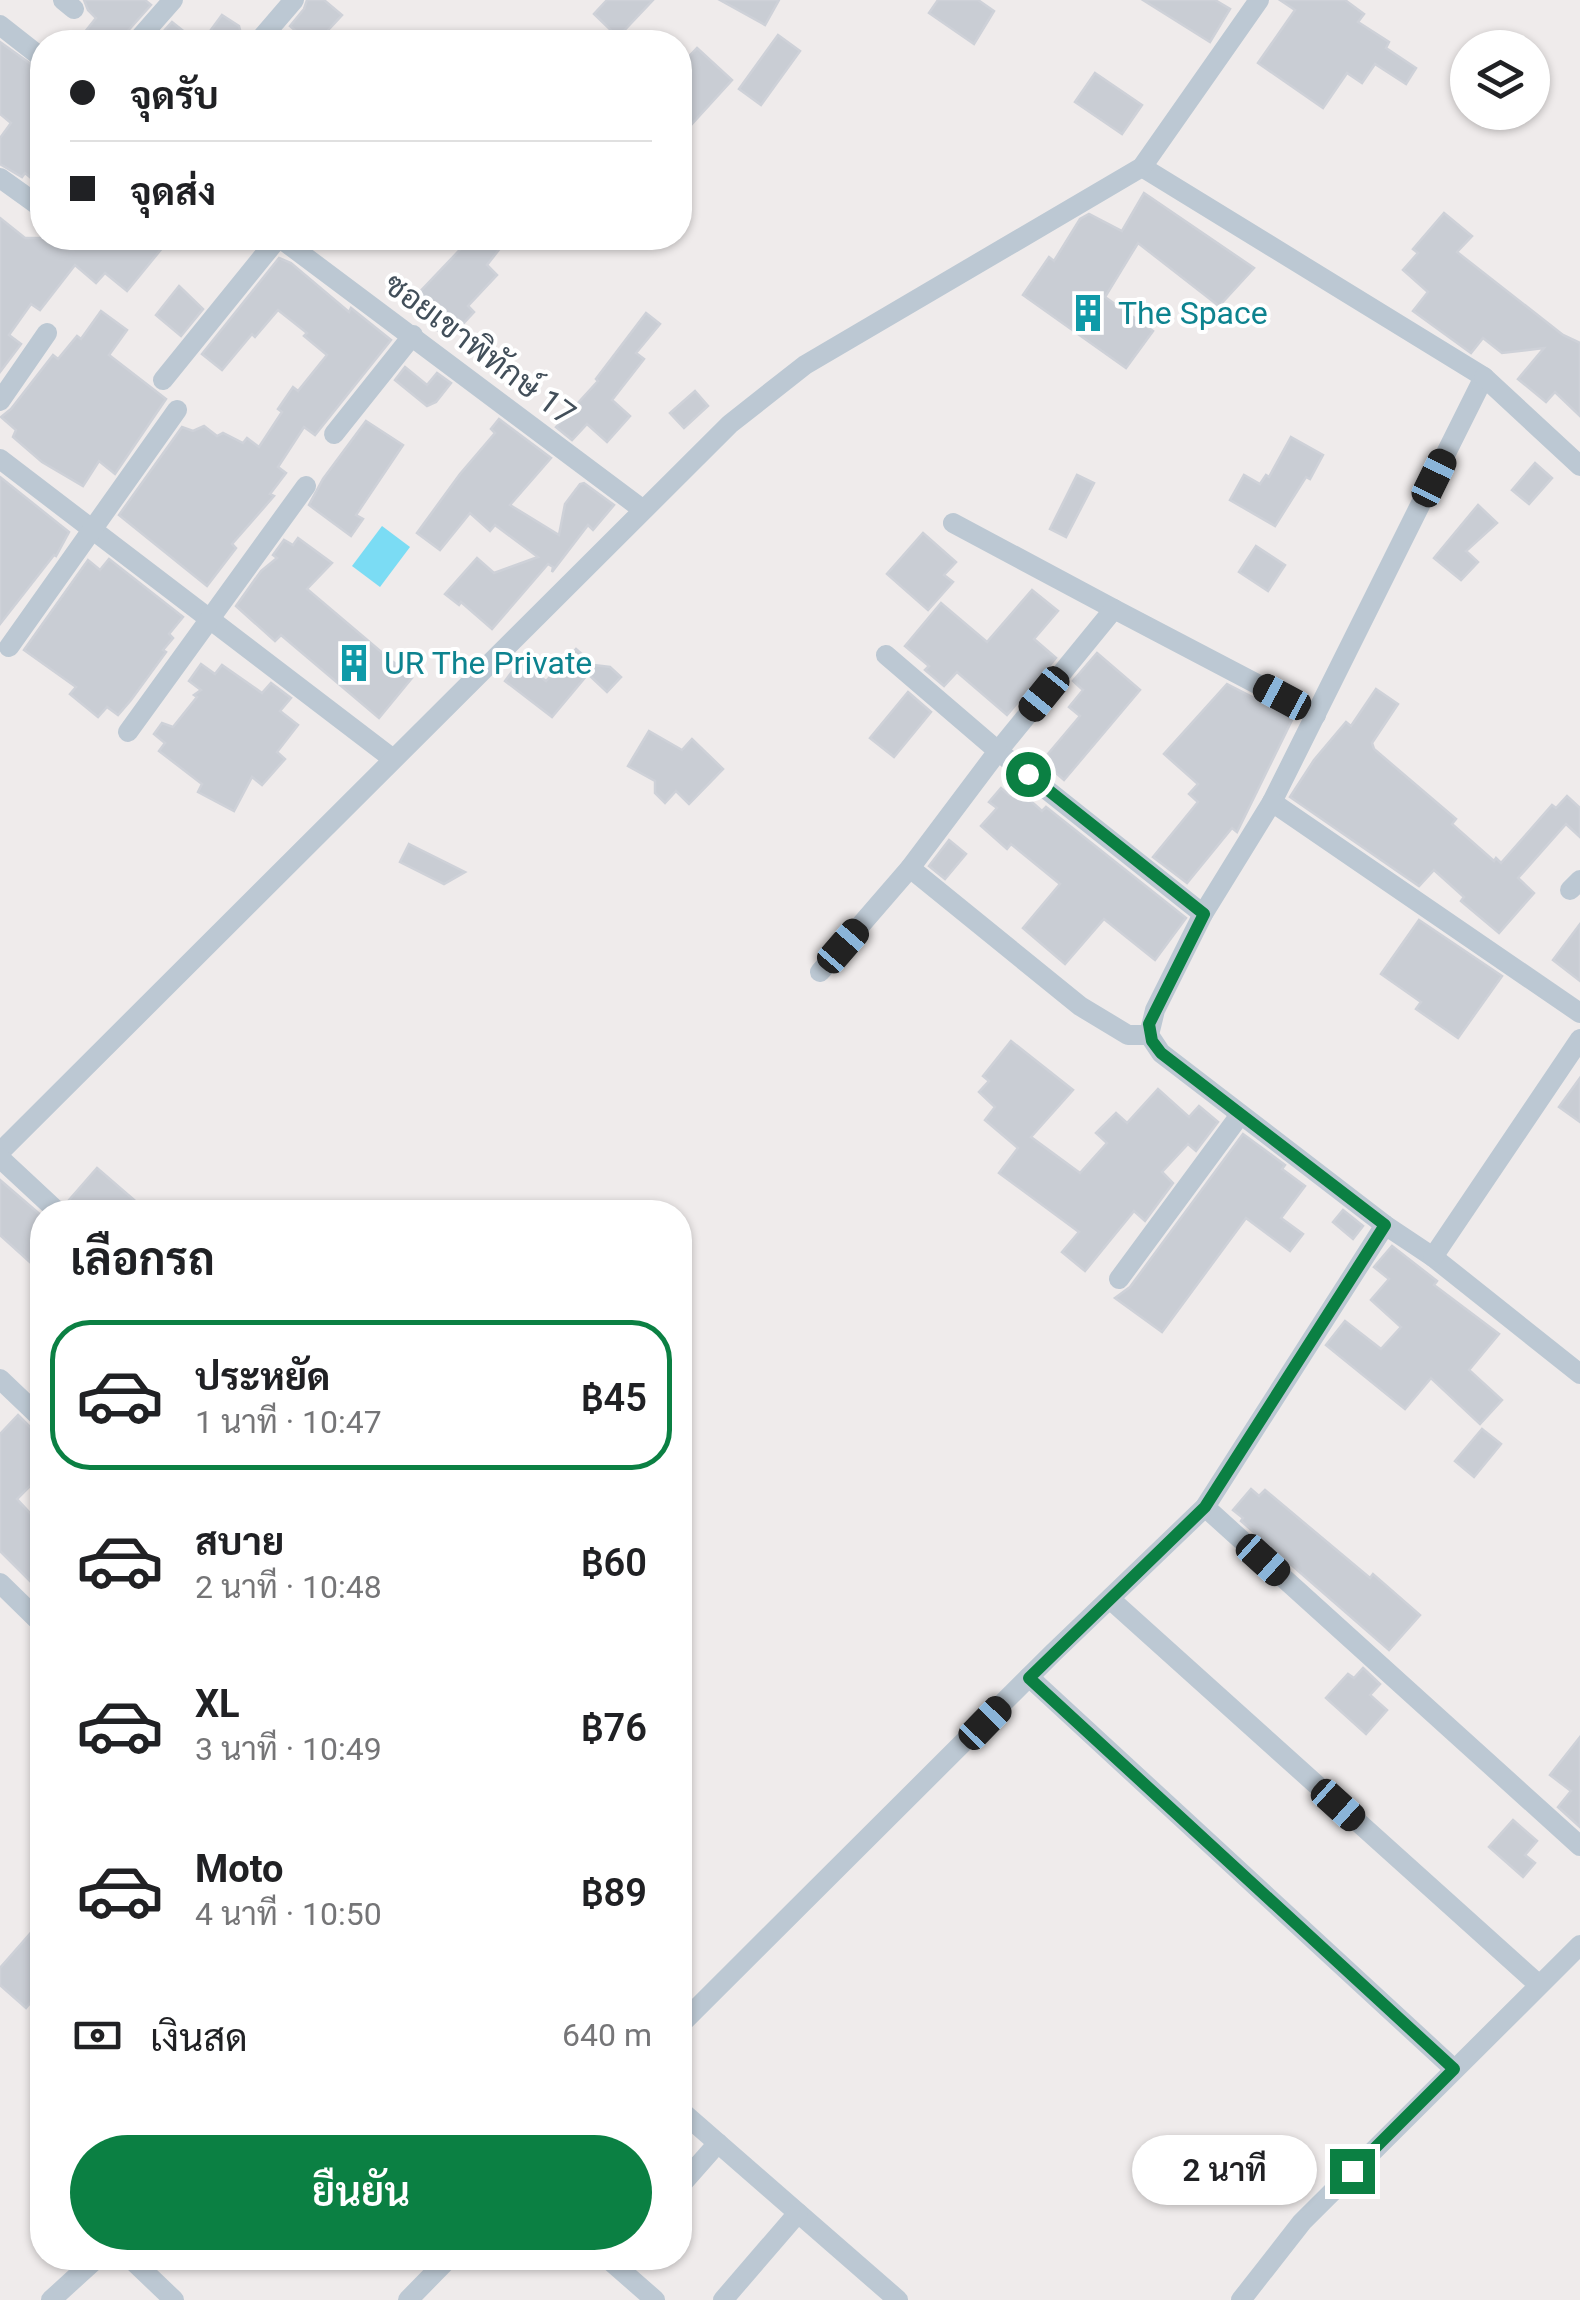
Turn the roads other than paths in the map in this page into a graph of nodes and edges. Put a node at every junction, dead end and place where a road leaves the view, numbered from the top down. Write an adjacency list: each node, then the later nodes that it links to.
1 (172, 0): 5 (street)
2 (294, 0): 6 (street)
3 (1259, 0): 8 (street)
4 (0, 25): 7 (street)
5 (146, 30)
6 (268, 30)
7 (30, 49)
8 (1142, 167): 15 (street); 23 (street)
9 (0, 178): 10 (street)
10 (30, 199)
11 (269, 250): 16 (street)
12 (296, 250): 14 (street, ซอยเขาพิทักษ์ 17)
13 (48, 333): 17 (street)
14 (413, 335): 19 (street); 23 (street, ซอยเขาพิทักษ์ 17)
15 (1484, 377): 21 (street); 30 (street)
16 (163, 380)
17 (0, 400)
18 (177, 410): 25 (street)
19 (334, 434)
20 (0, 459): 25 (street)
21 (1580, 466)
22 (306, 486): 27 (street)
23 (642, 509): 33 (street)
24 (953, 523): 26 (street)
25 (93, 529): 27 (street); 28 (street)
26 (1114, 609): 30 (street); 32 (street)
27 (211, 618): 31 (street); 33 (street)
28 (9, 647)
29 (886, 654): 32 (street)
30 (1316, 715): 34 (street)
31 (128, 732)
32 (998, 750): 35 (street); 36 (street)
33 (393, 759): 42 (street)
34 (1272, 802): 36 (street); 38 (street)
35 (910, 868): 37 (street); 39 (street)
36 (1204, 914): 39 (street)
37 (820, 972)
38 (1580, 1012)
39 (1149, 1034): 41 (street)
40 (1580, 1040): 45 (street)
41 (1240, 1115): 44 (street); 46 (street)
42 (0, 1155): 43 (street)
43 (46, 1200)
44 (1385, 1225): 45 (street); 50 (street)
45 (1433, 1256): 47 (street)
46 (1119, 1279)
47 (1580, 1374)
48 (0, 1378): 49 (street)
49 (30, 1408)
50 (1205, 1507): 52 (street); 55 (street)
51 (0, 1583): 53 (street)
52 (1110, 1600): 54 (street); 57 (street)
53 (30, 1612)
54 (1029, 1678): 58 (street); 59 (street)
55 (1580, 1846)
56 (1575, 1959): 57 (street)
57 (1538, 1984): 59 (street)
58 (692, 2013)
59 (1454, 2069): 74 (street)
60 (692, 2120): 61 (street)
61 (718, 2143): 62 (street); 63 (street)
62 (692, 2172)
63 (798, 2214): 72 (street); 73 (street)
64 (84, 2270): 68 (street)
65 (143, 2270): 69 (street)
66 (438, 2270): 70 (street)
67 (620, 2270): 71 (street)
68 (50, 2300)
69 (174, 2300)
70 (408, 2300)
71 (654, 2300)
72 (723, 2300)
73 (898, 2300)
74 (1242, 2300)

